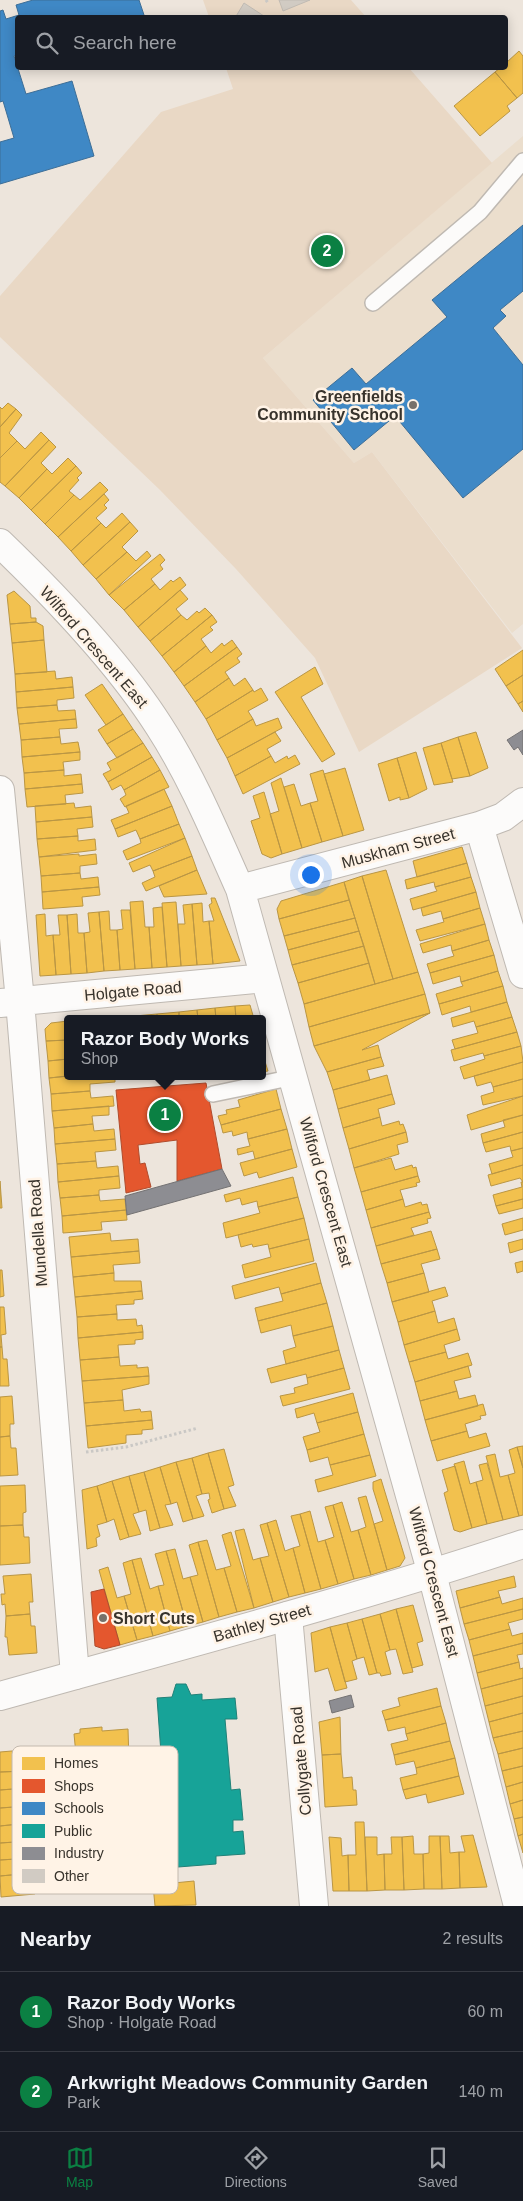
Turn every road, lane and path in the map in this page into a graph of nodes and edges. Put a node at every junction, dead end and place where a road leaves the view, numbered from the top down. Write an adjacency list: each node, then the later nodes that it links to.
1 (523, 161): 2 (lane)
2 (373, 303)
3 (1, 545): 7 (street, Wilford Crescent East)
4 (0, 790): 10 (street, Mundella Road)
5 (523, 802): 6 (street, Muskham Street)
6 (479, 826): 7 (street, Muskham Street); 8 (street)
7 (240, 889): 9 (street, Wilford Crescent East)
8 (523, 974)
9 (265, 978): 10 (street, Holgate Road); 11 (street, Wilford Crescent East)
10 (10, 1002): 14 (street, Mundella Road)
11 (294, 1077): 12 (lane); 16 (street, Wilford Crescent East)
12 (213, 1094)
13 (198, 1428): 14 (path)
14 (55, 1456): 18 (street, Mundella Road)
15 (523, 1544): 16 (street, Bathley Street)
16 (432, 1574): 17 (street, Bathley Street); 20 (street, Wilford Crescent East)
17 (288, 1616): 18 (street, Bathley Street); 21 (street, Collygate Road)
18 (75, 1675): 19 (street, Bathley Street)
19 (0, 1696)
20 (516, 1904)
21 (314, 1906)

